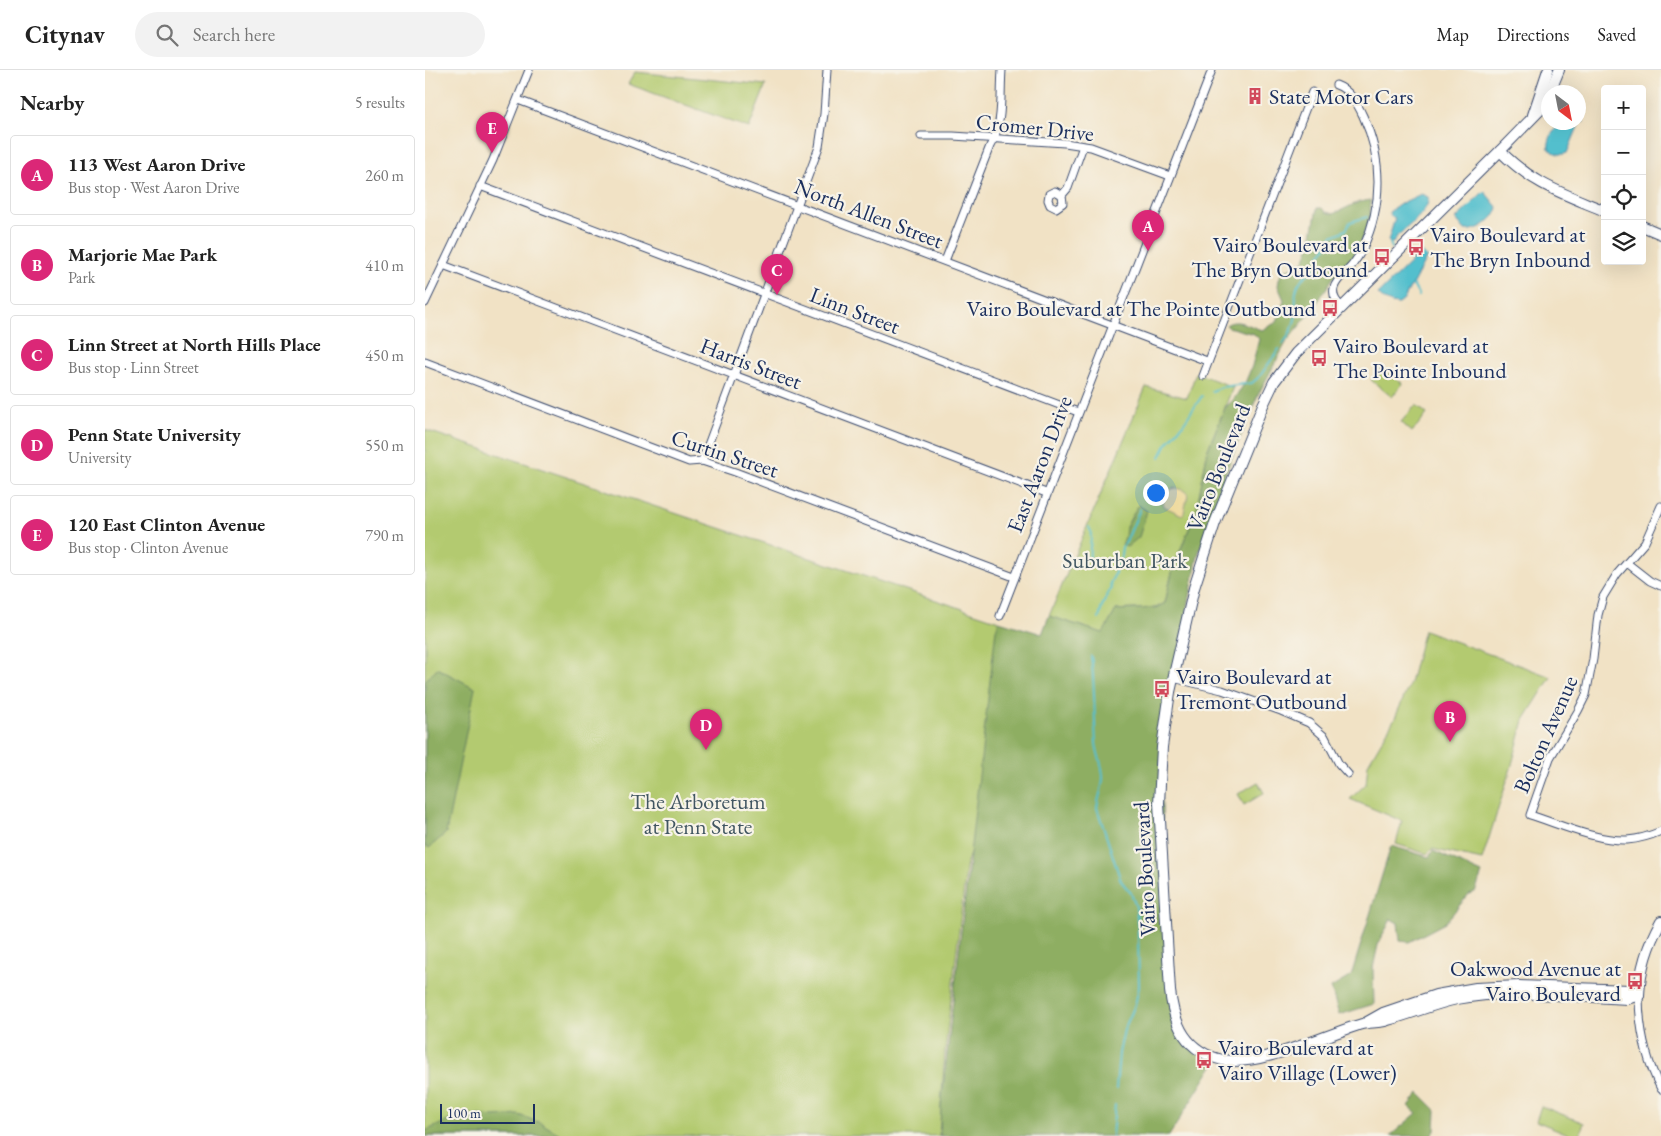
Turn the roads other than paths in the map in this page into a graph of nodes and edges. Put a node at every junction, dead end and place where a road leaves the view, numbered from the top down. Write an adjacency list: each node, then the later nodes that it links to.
1 (529, 70): 10 (street)
2 (827, 70): 20 (street)
3 (1002, 70): 14 (street)
4 (1212, 70): 17 (street, East Aaron Drive)
5 (1548, 70): 12 (street, Vairo Boulevard)
6 (1559, 70): 8 (street)
7 (1336, 85): 28 (street)
8 (1553, 85)
9 (1312, 92): 30 (street)
10 (518, 100): 18 (street); 20 (street, North Allen Street)
11 (1541, 109): 12 (street, Vairo Boulevard)
12 (1532, 118): 16 (street, Vairo Boulevard)
13 (921, 136): 14 (street, Cromer Drive)
14 (994, 139): 15 (street, Cromer Drive); 24 (street)
15 (1083, 146): 17 (street, Cromer Drive); 19 (street)
16 (1500, 151): 21 (street); 28 (street, Vairo Boulevard)
17 (1170, 176): 29 (street, East Aaron Drive)
18 (480, 186): 25 (street); 26 (street, Linn Street)
19 (1062, 195)
20 (797, 205): 24 (street, North Allen Street); 26 (street)
21 (1601, 209)
22 (1646, 228): 23 (street)
23 (1661, 234)
24 (945, 261): 29 (street, North Allen Street)
25 (443, 265): 27 (street); 32 (street, Harris Street)
26 (763, 294): 32 (street); 34 (street, Linn Street)
27 (425, 303)
28 (1343, 308): 42 (street, Vairo Boulevard)
29 (1113, 325): 30 (street, North Allen Street); 34 (street, East Aaron Drive)
30 (1207, 361): 33 (street)
31 (425, 362): 35 (street, Curtin Street)
32 (733, 375): 35 (street); 36 (street, Harris Street)
33 (1203, 376)
34 (1078, 412): 36 (street, East Aaron Drive)
35 (702, 461): 39 (street, Curtin Street)
36 (1046, 493): 39 (street, East Aaron Drive)
37 (1661, 506): 38 (street, Bolton Avenue)
38 (1627, 563): 40 (street); 44 (street, Bolton Avenue)
39 (1014, 577): 41 (street, East Aaron Drive)
40 (1661, 586)
41 (1000, 616)
42 (1173, 678): 43 (street); 46 (street, Vairo Boulevard)
43 (1348, 774)
44 (1661, 831)
45 (1661, 921): 46 (street)
46 (1639, 995): 47 (street)
47 (1661, 1089)

